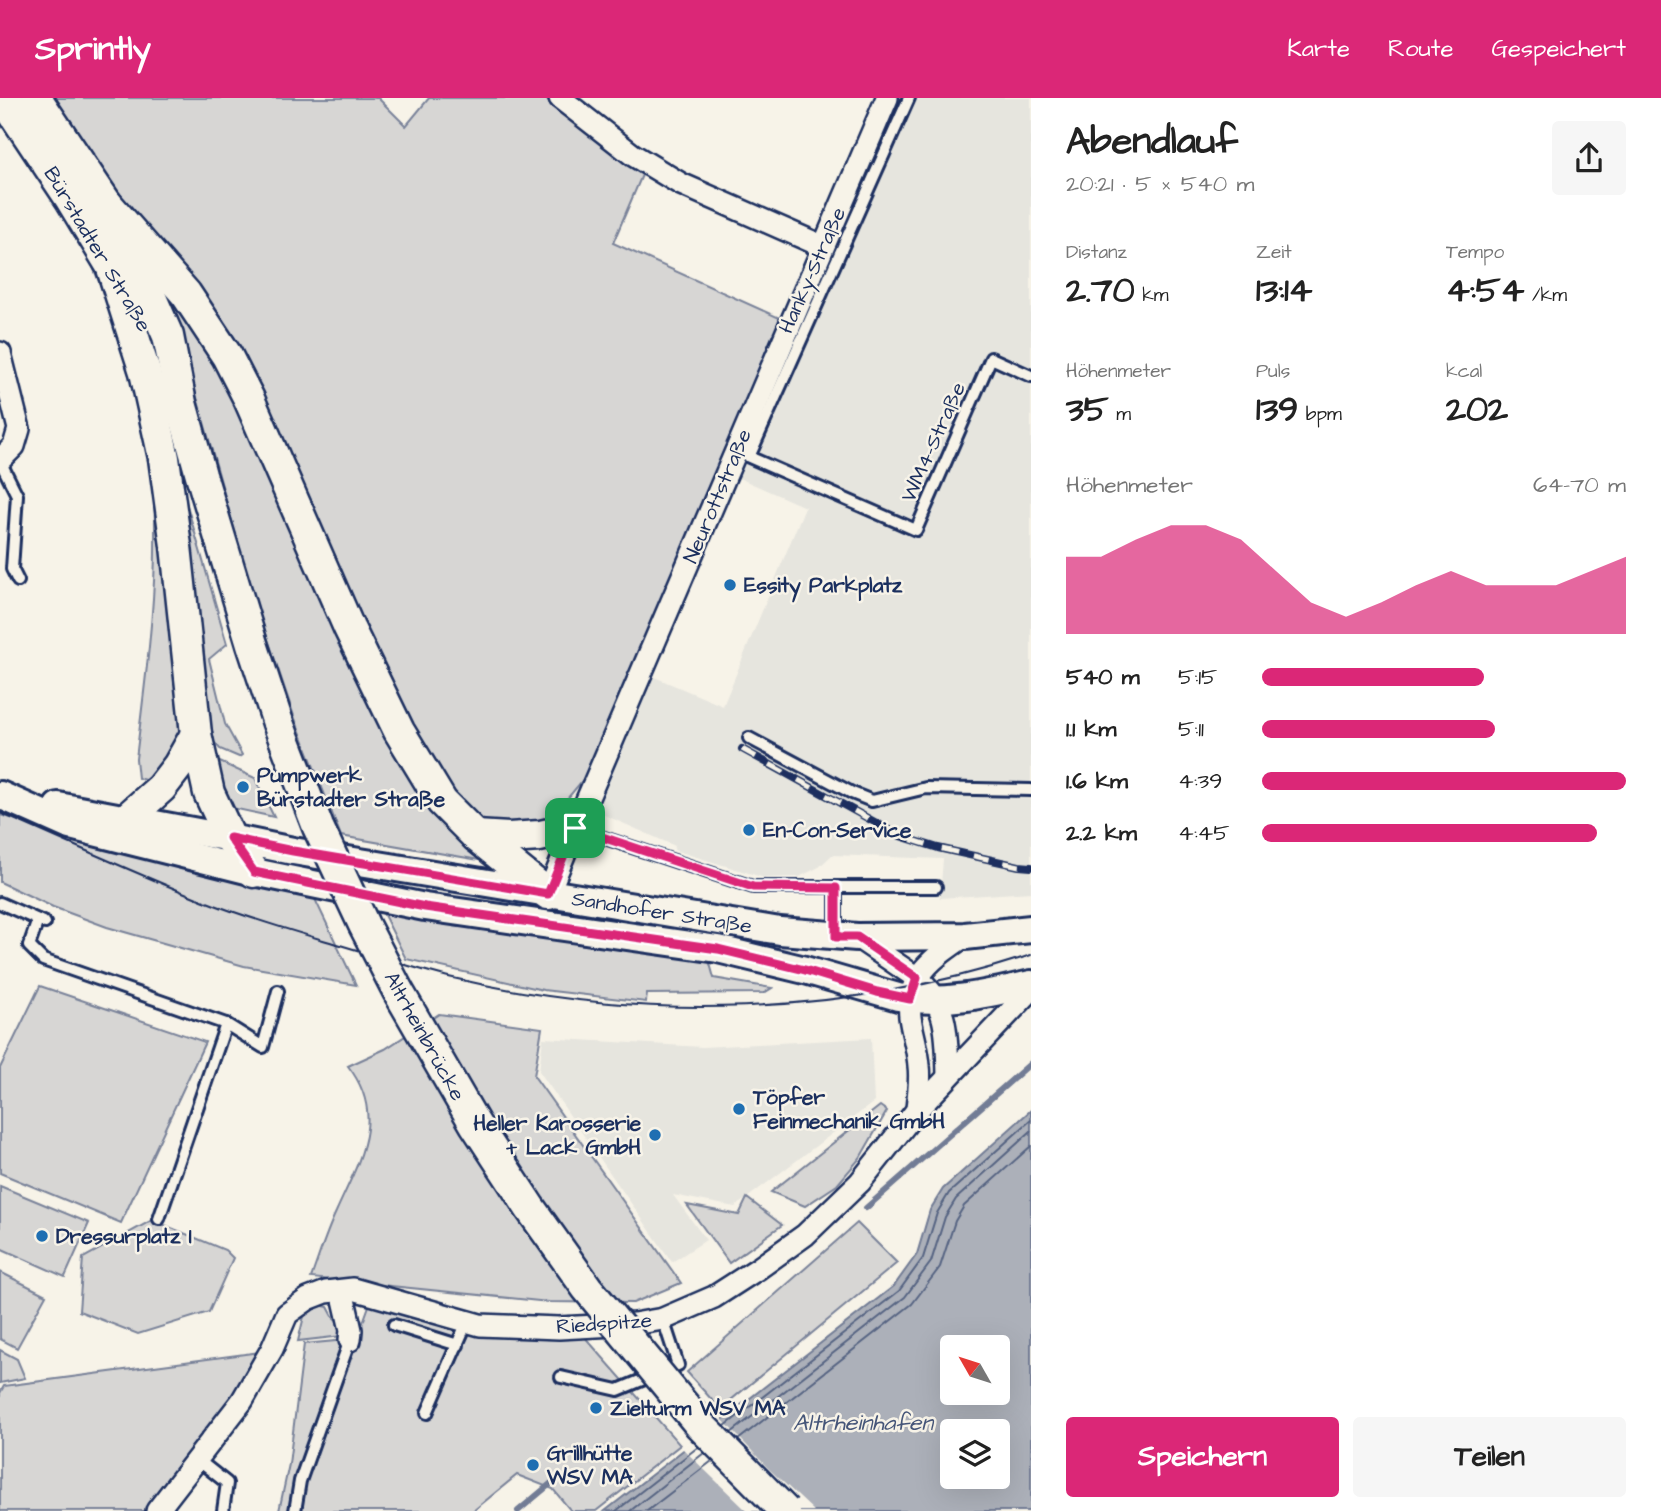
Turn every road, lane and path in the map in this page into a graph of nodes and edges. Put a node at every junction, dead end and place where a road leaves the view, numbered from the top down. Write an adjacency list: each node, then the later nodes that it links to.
1 (7, 98): 8 (main road, Bürstadter Straße)
2 (36, 98): 6 (main road, Bürstadter Straße)
3 (560, 98): 7 (street)
4 (887, 98): 7 (street, Neurottstraße)
5 (909, 98): 12 (lane, Hanky-Straße)
6 (107, 204): 11 (main road, Bürstadter Straße); 22 (main road)
7 (822, 246): 21 (street, Neurottstraße)
8 (111, 265): 11 (main road, Bürstadter Straße); 16 (main road)
9 (0, 353): 13 (street)
10 (1031, 376): 12 (lane, WM4-Straße)
11 (181, 403): 15 (main road, Bürstadter Straße)
12 (749, 457)
13 (0, 461): 14 (lane)
14 (19, 581)
15 (278, 723): 54 (main road, Altrheinbrücke, bridge)
16 (196, 734): 20 (main road); 23 (main road)
17 (749, 738): 18 (lane)
18 (1031, 790)
19 (4, 797): 20 (street, Sandhofer Straße); 24 (street, Sandhofer Straße)
20 (126, 819): 23 (street, Sandhofer Straße)
21 (575, 828): 22 (main road); 26 (lane); 27 (street, Neurottstraße)
22 (476, 836): 27 (main road)
23 (230, 838): 24 (main road); 27 (street, Sandhofer Straße)
24 (254, 872): 29 (street, Sandhofer Straße)
25 (936, 887): 26 (lane)
26 (836, 888): 32 (lane)
27 (548, 894): 29 (street); 32 (street, Sandhofer Straße)
28 (0, 903): 38 (lane)
29 (543, 924): 34 (street, Sandhofer Straße)
30 (1031, 929): 31 (street, Sandhofer Straße)
31 (965, 936): 32 (street, Sandhofer Straße); 34 (street)
32 (846, 937): 34 (street)
33 (1031, 984): 37 (street, Sandhofer Straße)
34 (914, 988): 37 (street, Sandhofer Straße); 40 (street)
35 (1031, 990): 39 (street, Riedspitze)
36 (278, 991): 38 (lane)
37 (937, 999): 39 (street)
38 (226, 1024): 41 (lane)
39 (948, 1077): 40 (street, Riedspitze)
40 (917, 1110): 43 (street, Riedspitze)
41 (159, 1219)
42 (342, 1290): 44 (street, Riedspitze); 46 (street); 50 (street, Riedspitze)
43 (663, 1319): 44 (street, Riedspitze); 48 (lane)
44 (467, 1321): 47 (lane)
45 (394, 1325): 47 (lane)
46 (349, 1340): 53 (lane)
47 (458, 1345): 49 (lane)
48 (561, 1377)
49 (427, 1413)
50 (198, 1460): 51 (street, Riedspitze); 52 (lane)
51 (158, 1511)
52 (223, 1511)
53 (295, 1511)
54 (785, 1511)

